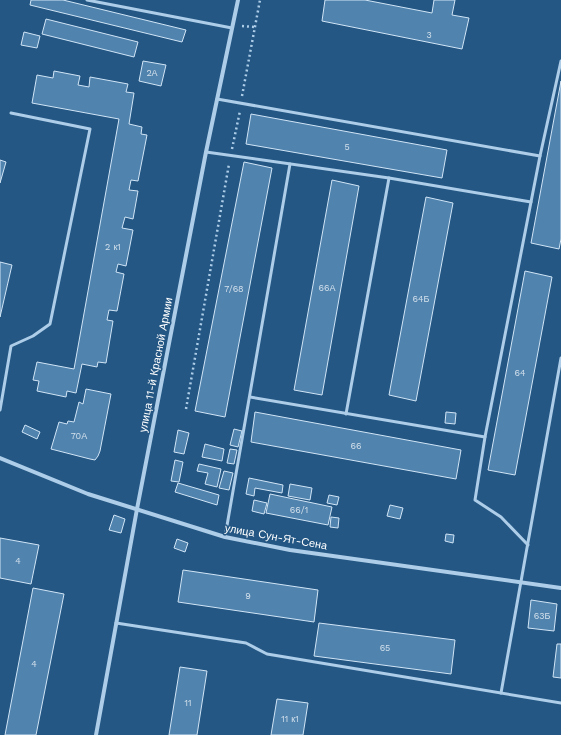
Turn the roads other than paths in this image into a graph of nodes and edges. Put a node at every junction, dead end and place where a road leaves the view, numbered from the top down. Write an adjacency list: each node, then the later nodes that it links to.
1 (87, 0): 3 (lane)
2 (238, 0): 3 (street, улица 11-й Красной Армии)
3 (232, 28): 5 (street, улица 11-й Красной Армии)
4 (561, 61): 8 (lane)
5 (218, 99): 7 (street, улица 11-й Красной Армии); 8 (lane)
6 (11, 113): 14 (lane)
7 (206, 152): 9 (lane); 18 (street, улица 11-й Красной Армии)
8 (540, 156): 11 (lane)
9 (290, 164): 10 (lane); 13 (lane)
10 (389, 178): 11 (lane); 15 (lane)
11 (531, 202): 16 (lane)
12 (561, 358): 20 (lane)
13 (250, 397): 15 (lane); 19 (lane)
14 (0, 410)
15 (346, 414): 16 (lane)
16 (485, 437): 20 (lane)
17 (0, 458): 18 (street, улица Сун-Ят-Сена)
18 (138, 509): 19 (street, улица Сун-Ят-Сена); 23 (street, улица 11-й Красной Армии)
19 (225, 537): 21 (street, улица Сун-Ят-Сена)
20 (528, 545): 21 (lane)
21 (520, 582): 22 (street, улица Сун-Ят-Сена); 24 (lane)
22 (561, 588)
23 (116, 623): 24 (lane); 26 (street, улица 11-й Красной Армии)
24 (501, 693): 25 (lane)
25 (561, 703)
26 (96, 735)

